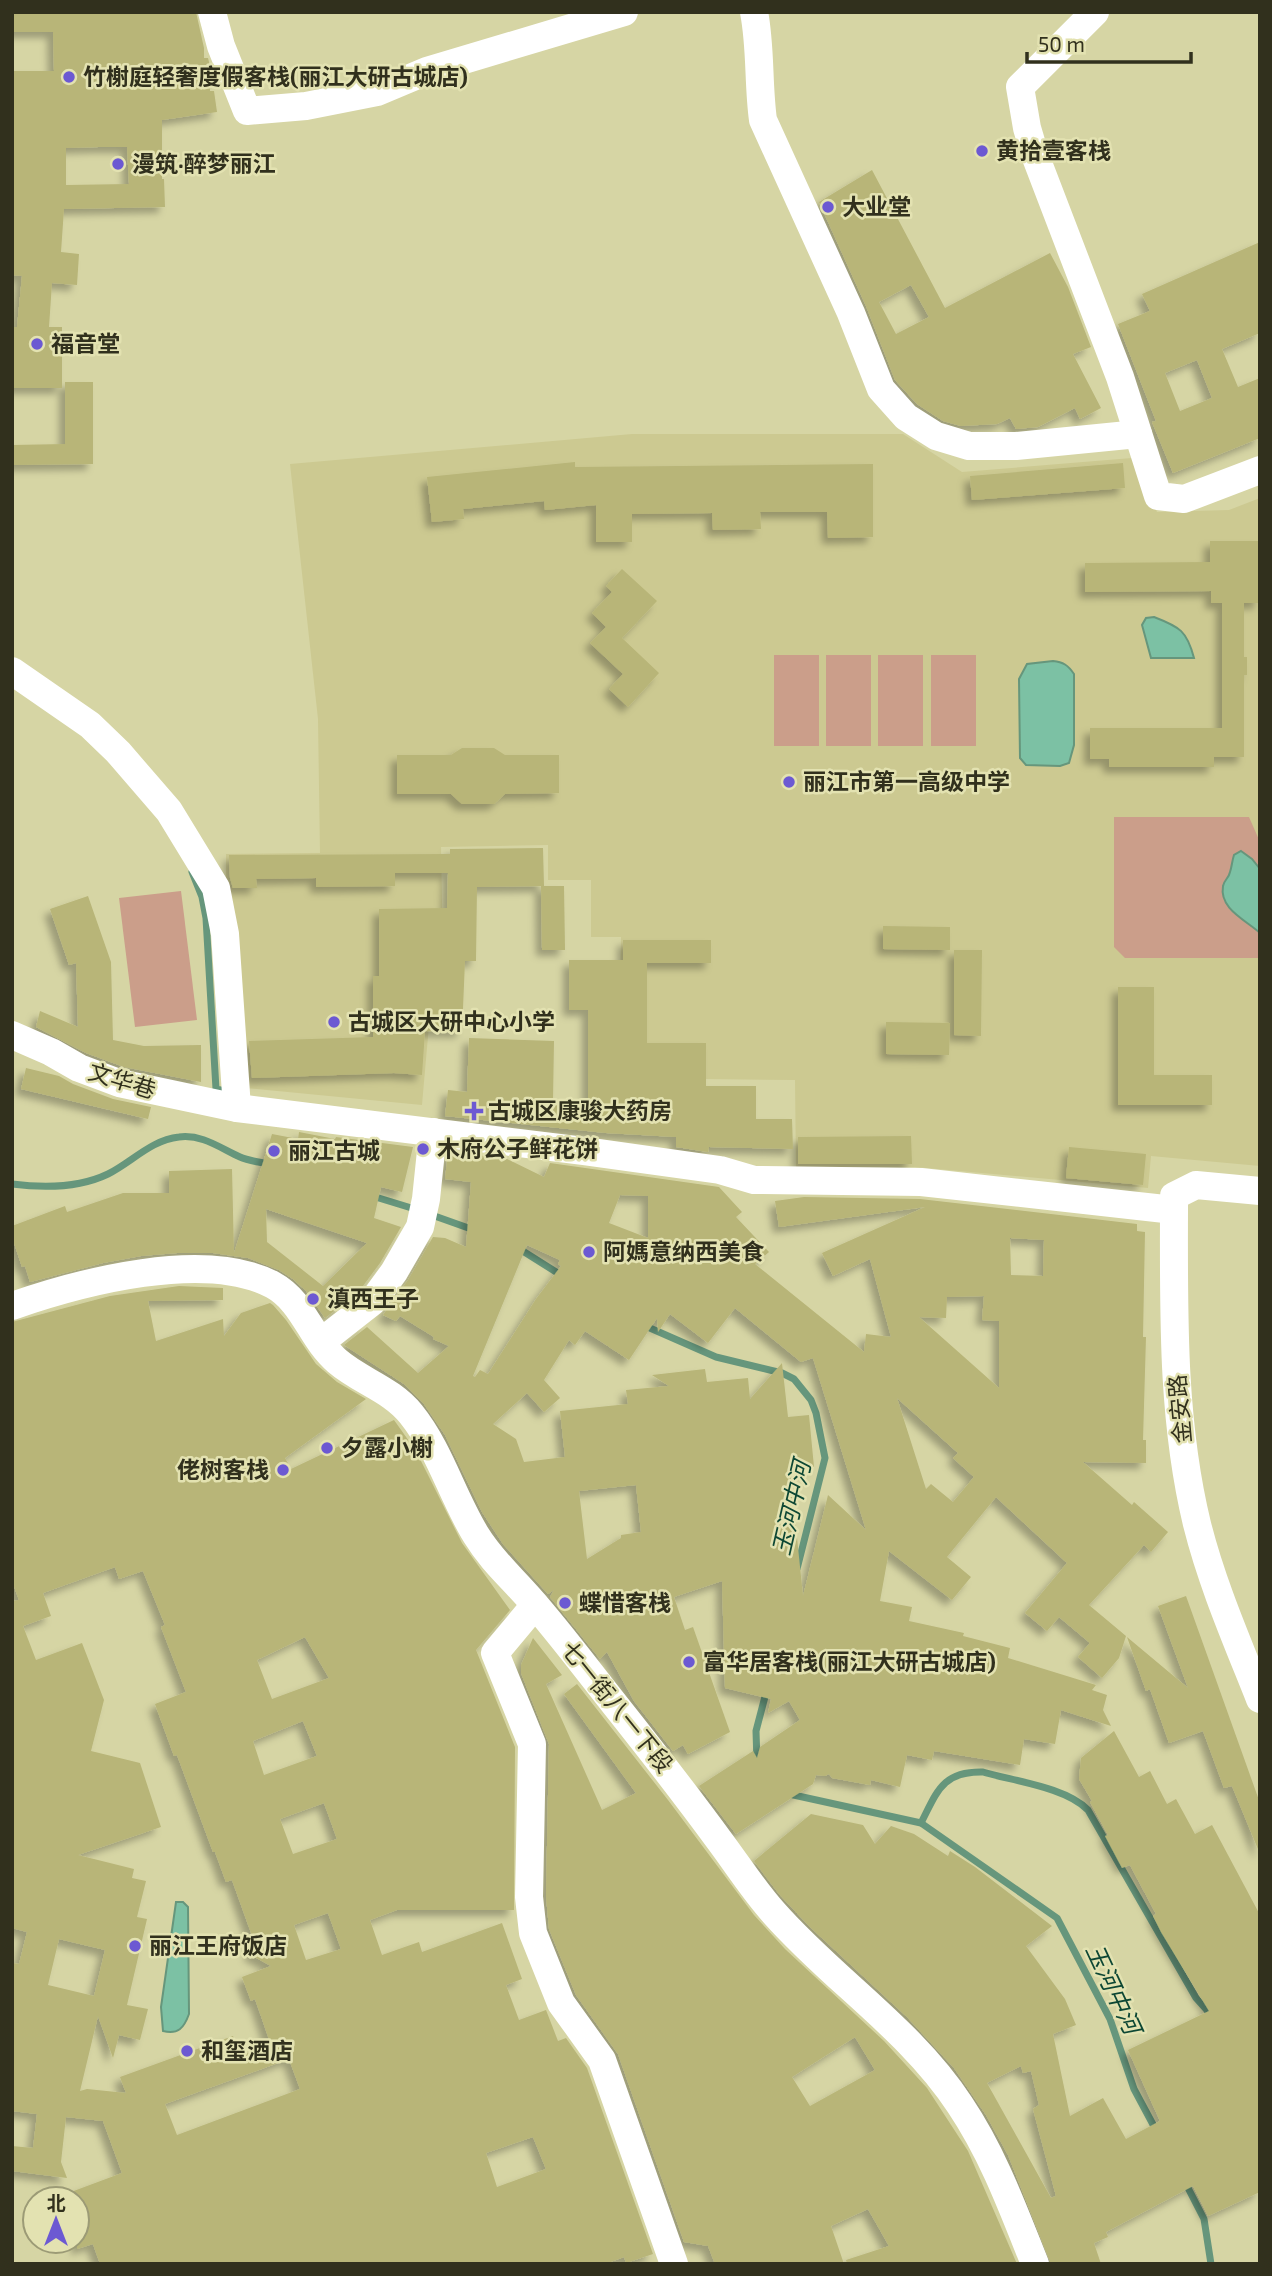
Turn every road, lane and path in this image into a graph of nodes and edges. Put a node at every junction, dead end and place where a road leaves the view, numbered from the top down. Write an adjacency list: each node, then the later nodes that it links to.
1 (212, 12): 2 (street)
2 (624, 12)
3 (754, 12): 5 (street)
4 (1095, 12): 5 (street)
5 (1138, 435): 6 (street)
6 (1260, 470)
7 (12, 671): 9 (street)
8 (12, 1035): 9 (street, 文华巷)
9 (237, 1108): 10 (street, 文华巷)
10 (433, 1132): 12 (street, 文华巷); 14 (street)
11 (1260, 1191): 12 (street)
12 (1174, 1210): 16 (street, 金安路)
13 (12, 1306): 14 (street, 七一街八一下段)
14 (321, 1342): 15 (street, 七一街八一下段)
15 (535, 1605): 17 (street); 18 (street, 七一街八一下段)
16 (1260, 1699)
17 (674, 2264)
18 (1035, 2264)

